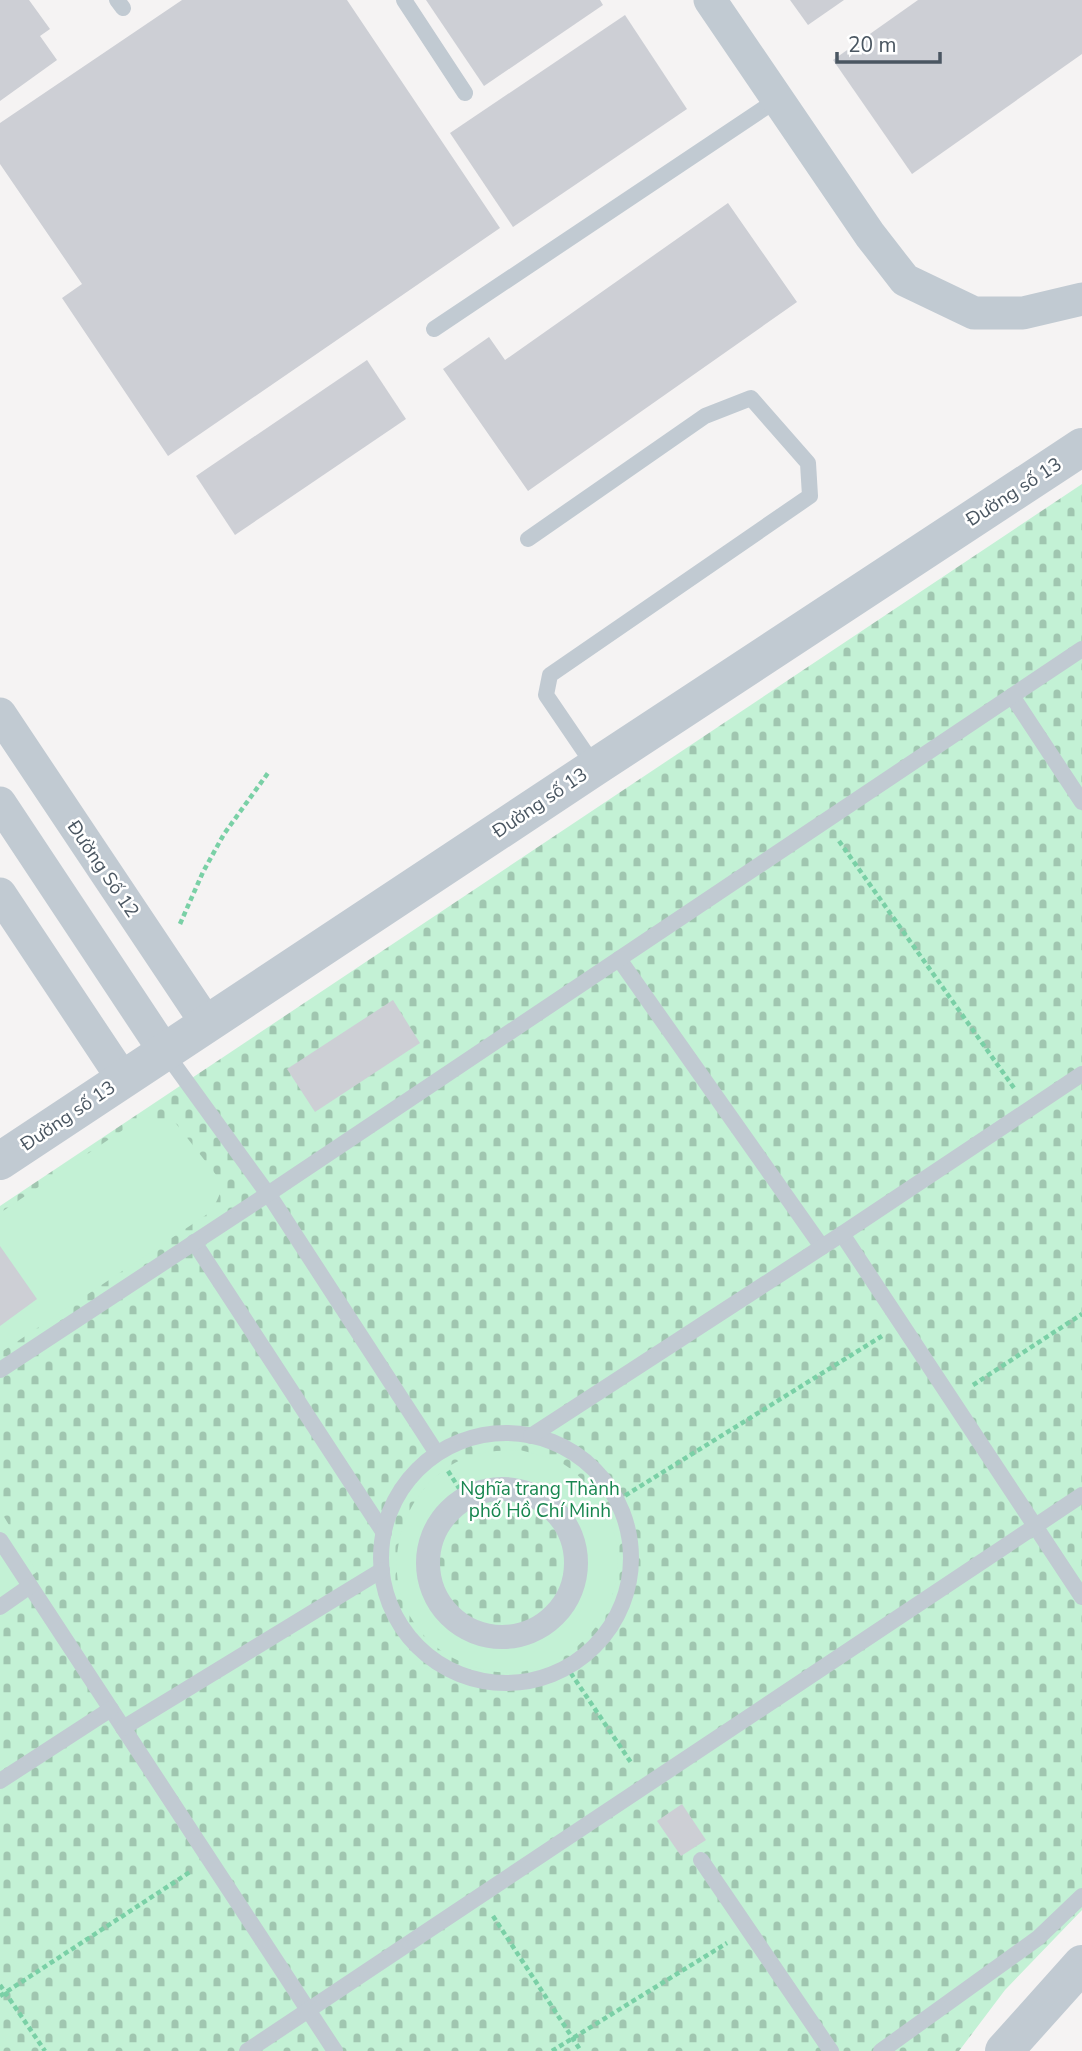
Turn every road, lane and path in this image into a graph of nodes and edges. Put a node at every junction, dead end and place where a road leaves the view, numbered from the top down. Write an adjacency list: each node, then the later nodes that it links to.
1 (404, 0): 3 (lane)
2 (710, 0): 4 (street)
3 (465, 93)
4 (778, 99): 5 (street); 6 (lane)
5 (1082, 299)
6 (434, 329)
7 (1082, 447): 12 (street, Đường số 13)
8 (528, 539): 12 (lane)
9 (1082, 649): 10 (lane)
10 (1012, 696): 14 (lane); 16 (lane)
11 (0, 714): 20 (street, Đường Số 12)
12 (595, 766): 20 (street, Đường số 13)
13 (268, 773): 18 (path)
14 (1082, 802)
15 (0, 803): 21 (street)
16 (824, 821): 19 (lane); 24 (path)
17 (0, 894): 23 (street)
18 (179, 928)
19 (619, 959): 26 (lane); 29 (lane)
20 (207, 1024): 21 (street, Đường số 13)
21 (165, 1052): 23 (street, Đường số 13); 26 (lane)
22 (1082, 1074): 24 (lane)
23 (123, 1079): 25 (street, Đường số 13)
24 (1029, 1109): 27 (lane)
25 (0, 1161)
26 (268, 1194): 28 (lane); 35 (lane)
27 (842, 1234): 29 (lane); 31 (lane)
28 (194, 1242): 32 (lane); 40 (lane)
29 (822, 1247): 34 (lane)
30 (1082, 1314): 33 (path)
31 (901, 1323): 33 (lane); 38 (path)
32 (0, 1370)
33 (951, 1399): 39 (lane)
34 (531, 1436): 35 (lane); 38 (lane)
35 (436, 1452): 37 (path); 40 (lane)
36 (1082, 1494): 39 (lane)
37 (466, 1499): 37 (street)
38 (618, 1500): 46 (lane)
39 (1035, 1526): 44 (lane); 50 (lane)
40 (384, 1533): 42 (lane)
41 (0, 1540): 43 (lane)
42 (382, 1570): 46 (lane); 48 (lane)
43 (30, 1586): 45 (lane); 47 (lane)
44 (1082, 1597)
45 (0, 1607)
46 (566, 1665): 50 (path)
47 (111, 1709): 48 (lane); 49 (lane)
48 (123, 1728): 51 (lane)
49 (0, 1782)
50 (646, 1785): 53 (lane)
51 (210, 1860): 58 (path); 59 (lane)
52 (701, 1860): 55 (lane)
53 (480, 1895): 59 (lane); 60 (path)
54 (1082, 1896): 67 (lane)
55 (748, 1930): 60 (path); 66 (lane)
56 (1082, 1964): 68 (street)
57 (0, 1985): 58 (path)
58 (3, 1994): 61 (path)
59 (308, 2009): 62 (lane); 63 (lane)
60 (572, 2037): 64 (path); 65 (path)
61 (46, 2051)
62 (247, 2051)
63 (335, 2051)
64 (552, 2051)
65 (581, 2051)
66 (831, 2051)
67 (881, 2051)
68 (1004, 2051)

